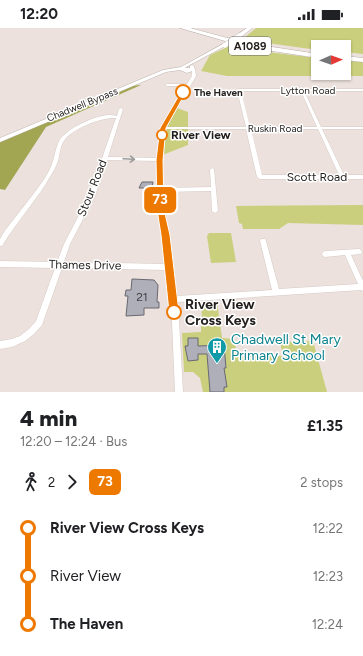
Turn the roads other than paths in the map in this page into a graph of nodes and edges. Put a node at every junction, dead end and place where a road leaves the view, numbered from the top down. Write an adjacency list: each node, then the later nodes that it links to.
1 (183, 28): 4 (highway, A1089)
2 (191, 28): 5 (highway, A1089)
3 (250, 28): 9 (main road, bridge)
4 (311, 53)
5 (311, 53)
6 (351, 57): 7 (highway)
7 (363, 57)
8 (351, 58): 10 (highway)
9 (195, 59): 11 (main road); 12 (main road)
10 (363, 60)
11 (192, 68): 12 (main road); 13 (street)
12 (184, 69): 13 (street); 24 (main road, Chadwell Bypass)
13 (192, 78): 15 (street)
14 (169, 84): 15 (street)
15 (188, 85): 20 (street)
16 (302, 90): 17 (street, Lytton Road); 21 (street, Lytton Road); 22 (street)
17 (363, 90)
18 (121, 109): 19 (street, Stour Road)
19 (118, 117): 25 (street, Stour Road); 34 (street)
20 (163, 128): 21 (street, Ruskin Road); 26 (street)
21 (248, 128): 22 (street, Ruskin Road); 28 (street, Scott Road)
22 (319, 128): 23 (street, Ruskin Road); 28 (street)
23 (363, 128)
24 (0, 140)
25 (105, 158): 26 (street, one-way to 26); 39 (street, Stour Road)
26 (160, 160): 31 (street)
27 (212, 170): 30 (street)
28 (342, 177): 29 (street, Scott Road)
29 (363, 177)
30 (213, 189): 31 (street); 32 (street)
31 (159, 190): 40 (street)
32 (216, 211)
33 (263, 241): 42 (street)
34 (0, 244)
35 (359, 252): 36 (street)
36 (347, 253): 37 (street); 41 (street)
37 (325, 254)
38 (0, 264): 39 (street, Thames Drive)
39 (59, 265): 40 (street, Thames Drive); 44 (street, Stour Road)
40 (170, 267): 43 (street)
41 (363, 287): 42 (street)
42 (276, 292): 43 (street)
43 (174, 299): 45 (street)
44 (0, 345)
45 (179, 392)

